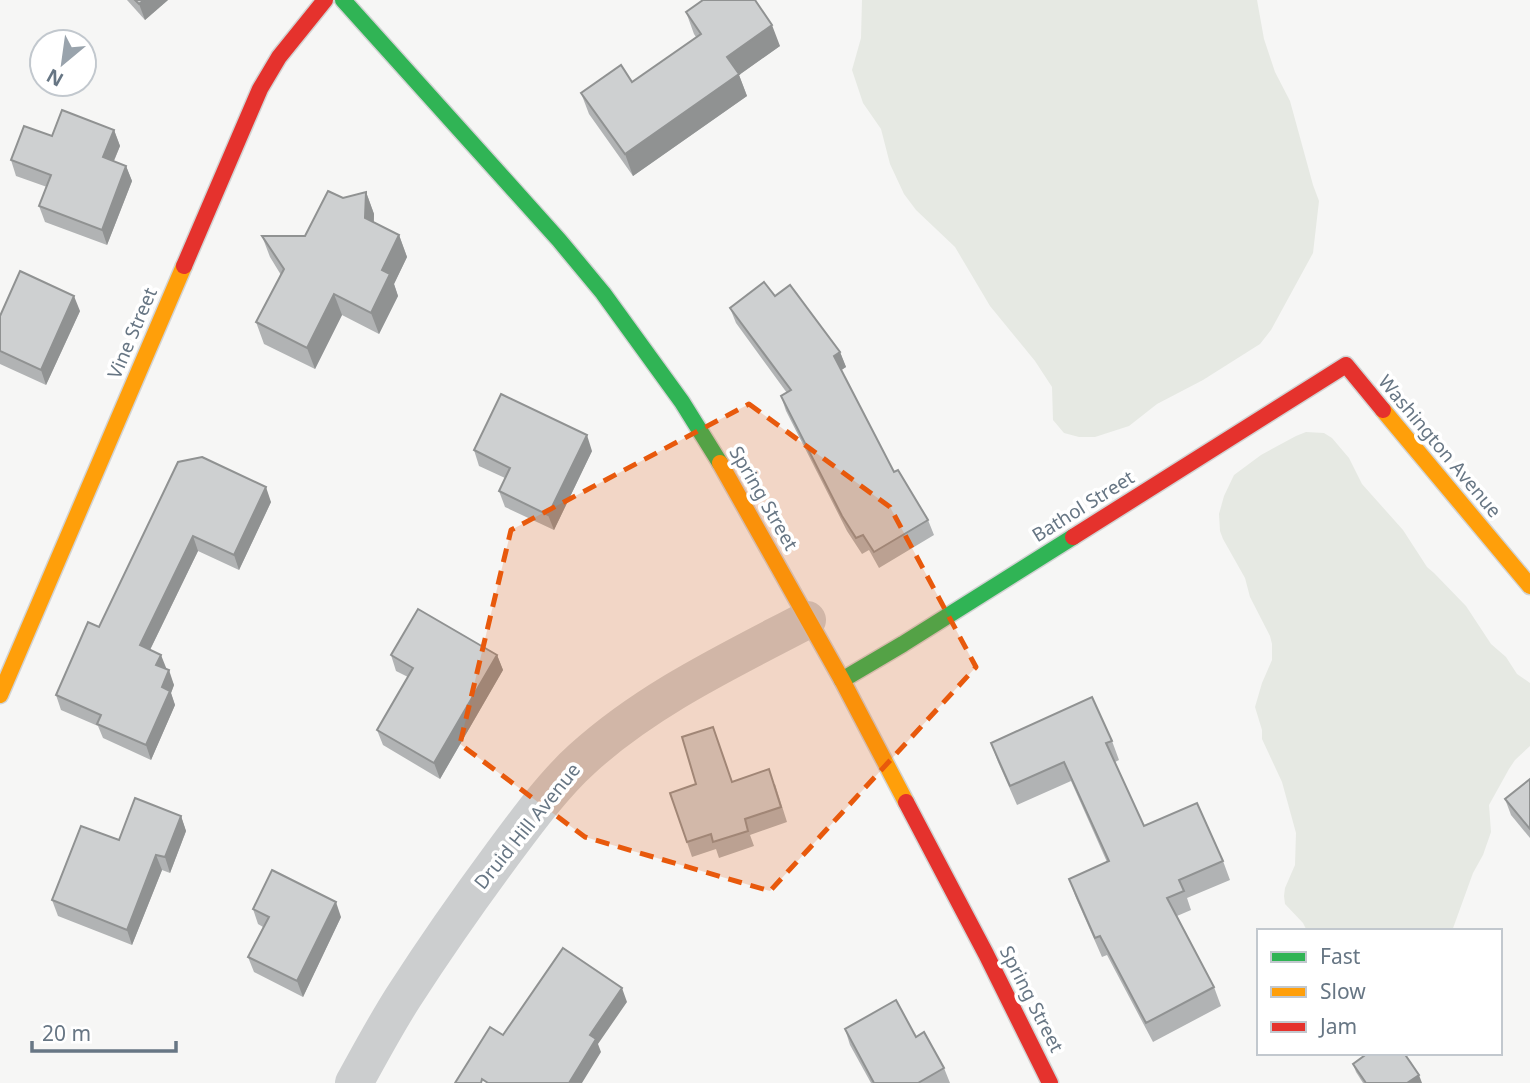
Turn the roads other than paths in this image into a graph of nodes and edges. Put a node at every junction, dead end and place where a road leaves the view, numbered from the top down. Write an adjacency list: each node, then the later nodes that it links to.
1 (325, 0): 7 (street, Vine Street)
2 (344, 0): 5 (street, Spring Street)
3 (1346, 365): 4 (street, Washington Avenue); 6 (street, Bathol Street)
4 (1530, 586)
5 (807, 620): 6 (street, Spring Street); 8 (street, Druid Hill Avenue)
6 (842, 680): 9 (street, Spring Street)
7 (0, 695)
8 (354, 1083)
9 (1050, 1083)

